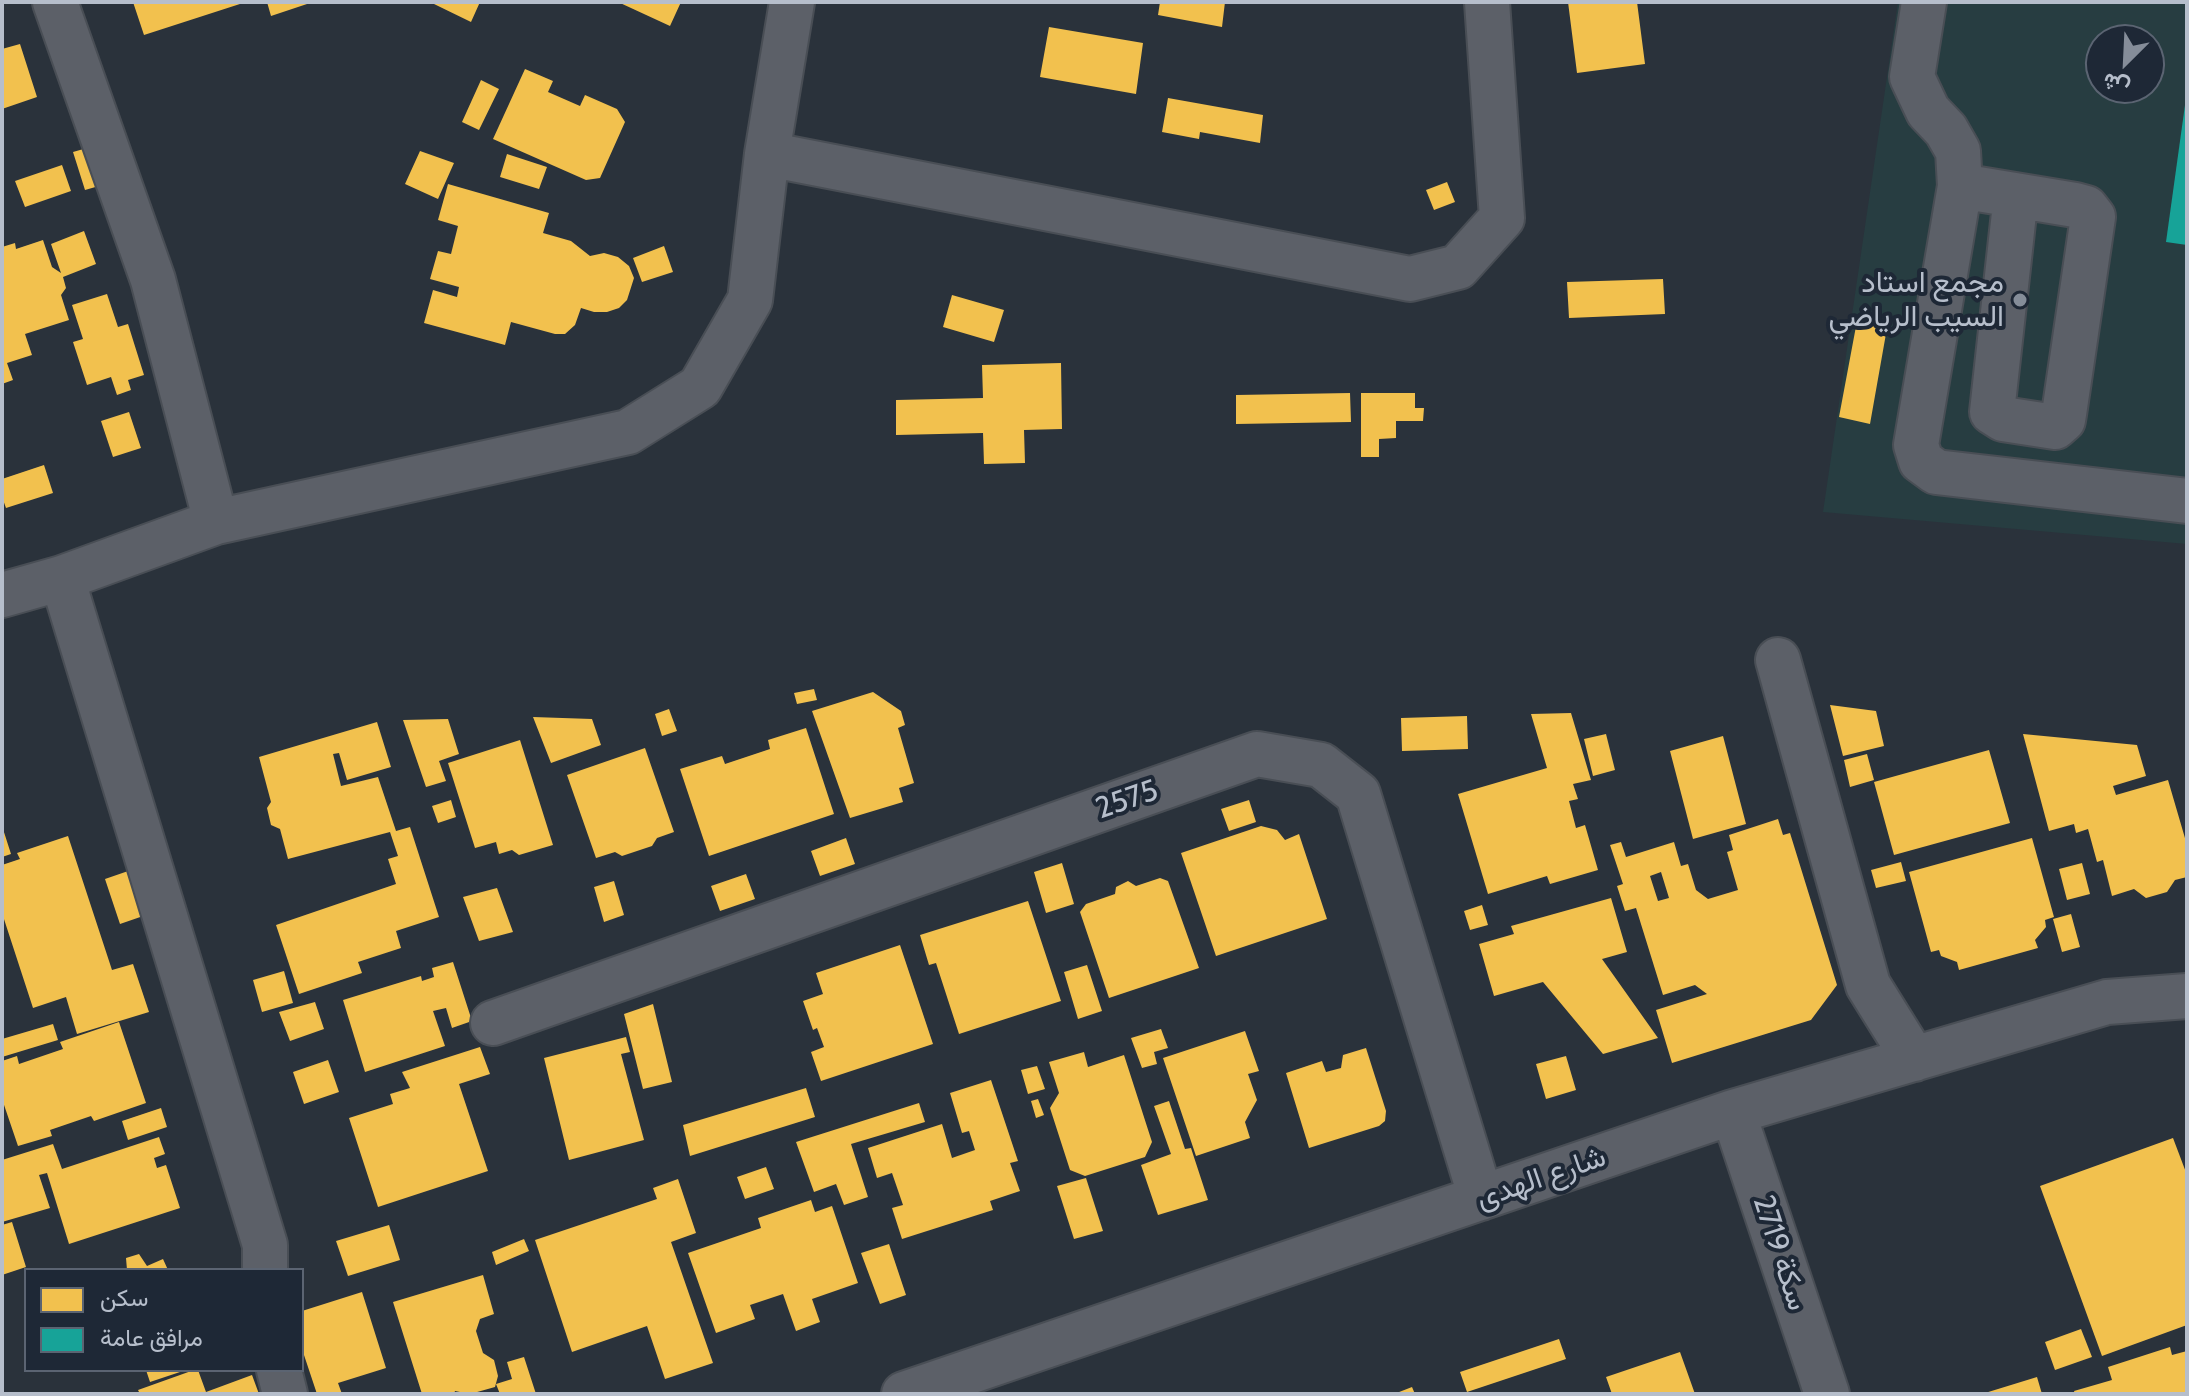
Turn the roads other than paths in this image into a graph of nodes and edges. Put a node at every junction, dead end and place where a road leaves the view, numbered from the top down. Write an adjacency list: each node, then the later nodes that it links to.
1 (55, 2): 9 (street)
2 (792, 2): 5 (street)
3 (1487, 2): 5 (street)
4 (1924, 2): 6 (street)
5 (767, 154): 9 (street)
6 (1960, 186): 7 (street); 8 (street)
7 (2016, 195): 7 (street)
8 (2187, 501)
9 (216, 522): 10 (street)
10 (62, 578): 11 (street); 18 (street)
11 (2, 595)
12 (1778, 660): 15 (street)
13 (2187, 996): 15 (street, شارع الهدى)
14 (493, 1023): 17 (street, 2575)
15 (1914, 1059): 16 (street, شارع الهدى)
16 (1733, 1112): 17 (street, شارع الهدى); 22 (street, سكة 2719)
17 (1481, 1198): 21 (street, شارع الهدى)
18 (265, 1268)
19 (280, 1372): 20 (street)
20 (285, 1394)
21 (904, 1394)
22 (1827, 1394)

